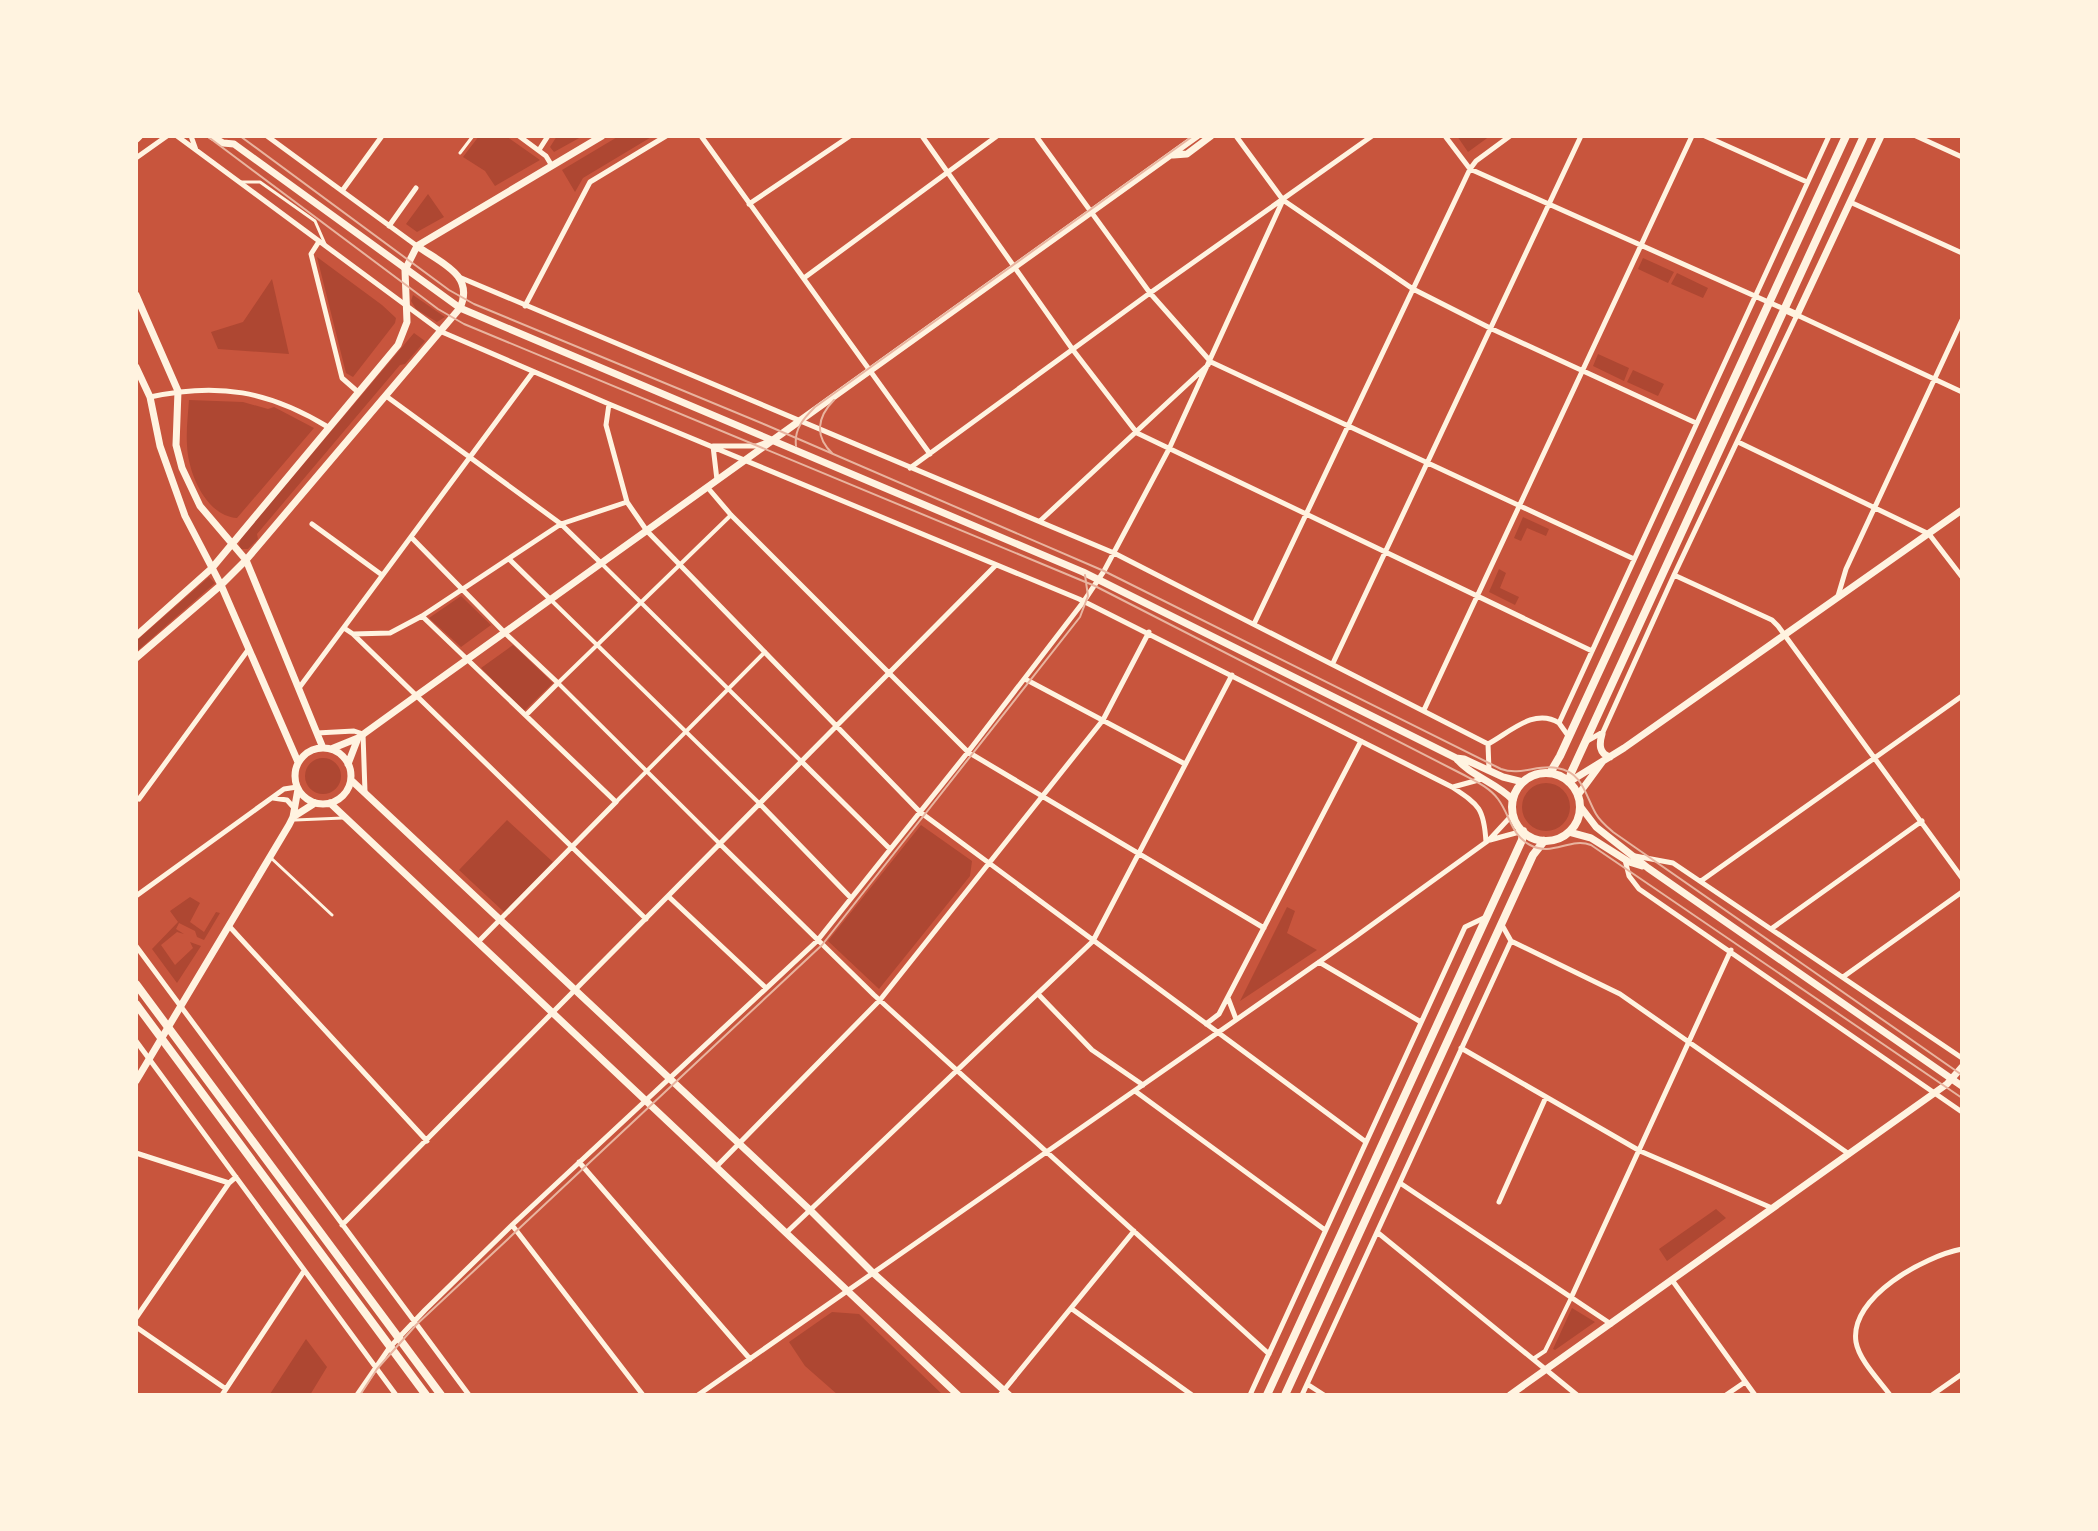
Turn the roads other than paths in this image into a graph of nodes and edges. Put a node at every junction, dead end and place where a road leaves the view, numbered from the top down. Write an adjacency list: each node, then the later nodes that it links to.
1 (167, 136): 37 (street)
2 (177, 136): 33 (street)
3 (191, 136): 33 (street)
4 (211, 136): 31 (street)
5 (267, 136): 44 (street)
6 (382, 136): 44 (street)
7 (473, 136): 34 (lane)
8 (519, 136): 32 (street)
9 (548, 136): 32 (street)
10 (602, 136): 38 (street)
11 (666, 136): 65 (street)
12 (701, 136): 47 (street)
13 (850, 136): 47 (street)
14 (922, 136): 40 (street)
15 (997, 136): 40 (street)
16 (1036, 136): 49 (street)
17 (1197, 136): 35 (street)
18 (1211, 136): 35 (street)
19 (1236, 136): 45 (street)
20 (1372, 136): 45 (street)
21 (1445, 136): 39 (street)
22 (1510, 136): 39 (street)
23 (1581, 136): 48 (street)
24 (1692, 136): 52 (street)
25 (1705, 136): 41 (street)
26 (1829, 136): 41 (street)
27 (1846, 136): 64 (main road)
28 (1864, 136): 68 (main road)
29 (1881, 136): 46 (street)
30 (1916, 136): 36 (street)
31 (232, 140): 57 (street)
32 (539, 150): 38 (street)
33 (196, 151): 42 (street)
34 (460, 153)
35 (1171, 155): 49 (street)
36 (1962, 157)
37 (136, 158)
38 (552, 166): 53 (street)
39 (1470, 169): 48 (street); 60 (street)
40 (948, 172): 56 (street); 59 (street)
41 (1807, 182): 63 (street)
42 (237, 183): 51 (street); 54 (lane)
43 (416, 188): 50 (street)
44 (342, 191): 50 (street)
45 (1283, 200): 60 (street); 61 (street); 74 (street)
46 (1850, 201): 55 (street); 69 (street)
47 (749, 204): 59 (street)
48 (1550, 204): 52 (street); 71 (street)
49 (1091, 212): 56 (street); 61 (street)
50 (389, 226): 53 (street)
51 (318, 242): 54 (street); 81 (street)
52 (1640, 244): 63 (street); 78 (street)
53 (417, 246): 57 (street); 58 (street)
54 (326, 248): 66 (street)
55 (1962, 253)
56 (1015, 266): 73 (street); 76 (street)
57 (405, 270): 66 (street); 67 (street)
58 (459, 277): 65 (street); 67 (street)
59 (804, 278): 76 (street)
60 (1413, 289): 71 (street); 88 (street)
61 (1150, 293): 73 (street); 74 (street)
62 (136, 295): 80 (street)
63 (1755, 296): 64 (street); 87 (street)
64 (1769, 302): 68 (street); 167 (main road)
65 (525, 306): 86 (street)
66 (407, 307): 72 (street); 81 (street)
67 (460, 308): 72 (street); 91 (street)
68 (1784, 309): 69 (street); 169 (main road)
69 (1797, 315): 79 (street); 92 (street)
70 (1962, 320): 79 (street)
71 (1492, 329): 78 (street); 98 (street)
72 (442, 332): 77 (street); 83 (street)
73 (1073, 350): 90 (street); 95 (street)
74 (1211, 362): 88 (street); 90 (street); 94 (street)
75 (136, 367): 84 (street)
76 (870, 370): 86 (street); 95 (street)
77 (533, 372): 85 (street); 96 (street)
78 (1583, 372): 87 (street); 103 (street)
79 (1935, 380): 82 (street); 104 (street)
80 (178, 391): 84 (street); 89 (street); 114 (street)
81 (358, 392): 89 (street)
82 (1962, 392)
83 (386, 396): 96 (street); 119 (street)
84 (150, 397): 123 (street)
85 (609, 404): 93 (street); 102 (street)
86 (801, 422): 91 (street); 99 (street)
87 (1696, 423): 118 (street)
88 (1350, 426): 98 (street); 107 (street)
89 (328, 427): 114 (street)
90 (1137, 433): 94 (street); 108 (street)
91 (774, 440): 93 (street); 97 (street); 127 (street)
92 (1738, 442): 104 (street); 125 (street)
93 (713, 446): 97 (street); 100 (street)
94 (1169, 449): 107 (street); 116 (street)
95 (930, 454): 99 (street)
96 (472, 457): 110 (street); 113 (street)
97 (747, 460): 100 (street); 122 (street)
98 (1429, 461): 103 (street); 115 (street)
99 (910, 468): 108 (street)
100 (717, 481): 101 (street)
101 (708, 488): 106 (street); 111 (street)
102 (627, 502): 110 (street); 111 (street)
103 (1520, 504): 118 (street); 130 (street)
104 (1875, 508): 112 (street); 131 (street)
105 (1962, 510): 112 (street)
106 (731, 515): 121 (street); 150 (street)
107 (1307, 515): 115 (street); 136 (street)
108 (1040, 521): 116 (street)
109 (312, 524): 124 (street)
110 (561, 524): 117 (street); 120 (street)
111 (647, 531): 120 (street); 121 (street)
112 (1929, 534): 126 (street); 131 (street)
113 (411, 537): 124 (street); 129 (street)
114 (230, 544): 119 (street); 123 (street)
115 (1387, 552): 130 (street); 149 (street)
116 (1114, 553): 127 (street); 136 (street)
117 (509, 559): 129 (street); 132 (street)
118 (1634, 559): 145 (street)
119 (246, 560): 128 (street); 154 (street)
120 (602, 564): 132 (street); 134 (street)
121 (679, 565): 134 (street); 146 (street)
122 (996, 565): 133 (street); 150 (street)
123 (212, 568): 128 (street); 142 (street)
124 (382, 575): 137 (street)
125 (1674, 575): 141 (street); 165 (street)
126 (1962, 577)
127 (1099, 579): 133 (street); 181 (street)
128 (221, 585): 144 (street); 147 (street)
129 (462, 590): 135 (street); 139 (street)
130 (1478, 595): 145 (street); 158 (street)
131 (1838, 597): 141 (street)
132 (551, 600): 139 (street); 143 (street)
133 (1084, 601): 138 (street); 152 (street)
134 (641, 603): 143 (street); 155 (street)
135 (422, 616): 140 (street); 148 (street)
136 (1254, 624): 149 (street)
137 (344, 628): 140 (street); 154 (street)
138 (1149, 632): 151 (street); 160 (street)
139 (505, 633): 148 (street); 153 (street)
140 (353, 634): 156 (street)
141 (1785, 634): 173 (street); 174 (street)
142 (136, 636)
143 (597, 645): 153 (street); 164 (street)
144 (248, 650): 175 (street); 191 (street)
145 (1592, 651): 161 (street)
146 (765, 652): 155 (street); 162 (street)
147 (136, 658)
148 (469, 659): 156 (street); 159 (street)
149 (1333, 664): 158 (street)
150 (889, 675): 162 (street); 172 (street)
151 (1232, 675): 168 (street); 178 (street)
152 (1025, 679): 160 (street); 172 (street)
153 (558, 683): 159 (street); 179 (street)
154 (299, 689): 163 (street)
155 (728, 690): 164 (street); 176 (street)
156 (416, 696): 166 (street); 208 (street)
157 (1962, 696): 173 (street)
158 (1424, 710): 170 (street)
159 (526, 715): 193 (street)
160 (1103, 720): 178 (street); 190 (street)
161 (1559, 723): 167 (street); 170 (street)
162 (838, 726): 176 (street); 198 (street)
163 (316, 733): 166 (street); 171 (street)
164 (686, 733): 179 (street); 196 (street)
165 (1602, 734): 169 (street); 174 (street)
166 (360, 736): 171 (street); 177 (street); 187 (street)
167 (1569, 737): 180 (main road)
168 (1361, 741): 185 (street); 228 (street)
169 (1586, 741): 184 (main road)
170 (1488, 744): 181 (street)
171 (327, 748): 175 (street); 177 (street)
172 (968, 752): 190 (street); 198 (street)
173 (1874, 757): 202 (street); 217 (street)
174 (1607, 759): 184 (street); 188 (street)
175 (298, 762): 186 (street)
176 (802, 762): 196 (street); 209 (street)
177 (348, 764): 182 (street)
178 (1185, 764): 210 (street)
179 (647, 772): 193 (street); 207 (street)
180 (1550, 773): 183 (main road); 184 (main road)
181 (1487, 774): 183 (street); 185 (street); 192 (street)
182 (351, 780): 187 (street); 195 (street)
183 (1523, 782): 192 (main road)
184 (1569, 782): 188 (main road)
185 (1452, 787): 205 (street)
186 (298, 788): 189 (street); 194 (street); 200 (street)
187 (366, 794): 224 (street)
188 (1578, 795): 197 (main road)
189 (272, 797): 200 (street); 219 (street)
190 (1041, 798): 210 (street); 214 (street)
191 (139, 799)
192 (1513, 800): 199 (main road)
193 (616, 802): 208 (street)
194 (316, 803): 195 (street); 200 (street)
195 (330, 803): 201 (street)
196 (760, 804): 207 (street); 221 (street)
197 (1580, 806): 204 (main road); 211 (street)
198 (920, 812): 209 (street); 214 (street)
199 (1513, 814): 203 (main road); 205 (street)
200 (293, 815): 201 (lane); 212 (street)
201 (347, 818): 230 (street)
202 (1922, 821): 216 (street); 229 (street)
203 (1523, 831): 205 (street); 206 (main road); 223 (main road)
204 (1569, 832): 206 (main road); 213 (street)
205 (1488, 841): 236 (street)
206 (1544, 841): 226 (main road)
207 (720, 844): 220 (street); 231 (street)
208 (572, 846): 224 (street); 225 (street)
209 (890, 849): 221 (street)
210 (1138, 855): 228 (street); 232 (street)
211 (1635, 856): 215 (street); 217 (street)
212 (270, 857): 222 (lane); 227 (street)
213 (1625, 859): 215 (street); 235 (street)
214 (989, 863): 232 (street); 243 (street)
215 (1648, 868): 262 (street)
216 (1962, 878)
217 (1701, 881): 229 (street)
218 (1962, 892): 237 (street)
219 (136, 896)
220 (668, 896): 225 (street); 239 (street)
221 (851, 898): 231 (street)
222 (332, 915)
223 (1486, 917): 248 (street); 325 (main road)
224 (499, 919): 230 (street); 240 (street)
225 (646, 919): 240 (street)
226 (1501, 924): 233 (street); 326 (main road)
227 (229, 926): 245 (street); 271 (street)
228 (1264, 928): 242 (street)
229 (1771, 929): 237 (street)
230 (479, 941): 246 (street)
231 (817, 941): 239 (street); 243 (street)
232 (1093, 941): 241 (street); 249 (street)
233 (1511, 941): 254 (street); 255 (street)
234 (136, 946): 245 (street)
235 (1731, 950): 254 (street); 267 (street)
236 (1319, 962): 247 (street); 248 (street)
237 (1843, 977): 256 (street)
238 (136, 984): 250 (main road)
239 (766, 988): 260 (street)
240 (574, 991): 246 (street); 260 (street)
241 (1038, 994): 259 (street); 264 (street)
242 (1228, 997): 247 (street); 249 (street)
243 (880, 1000): 259 (street); 273 (street)
244 (136, 1004): 252 (main road)
245 (181, 1006): 250 (street); 286 (street)
246 (552, 1013): 269 (street); 271 (street)
247 (1236, 1019): 251 (street)
248 (1421, 1022): 272 (street)
249 (1206, 1024): 251 (street)
250 (168, 1027): 252 (street); 303 (main road)
251 (1217, 1032): 264 (street); 272 (street)
252 (161, 1039): 257 (street); 304 (main road)
253 (136, 1041): 257 (street)
254 (1689, 1041): 274 (street); 277 (street)
255 (1461, 1048): 268 (street); 282 (street)
256 (1962, 1058)
257 (149, 1059): 263 (street); 280 (street)
258 (1962, 1067): 262 (street)
259 (958, 1071): 275 (street); 285 (street)
260 (669, 1079): 269 (street); 273 (street)
261 (1962, 1079): 262 (street)
262 (1953, 1080): 265 (street); 267 (street)
263 (136, 1081)
264 (1143, 1085): 266 (street)
265 (1962, 1086)
266 (1135, 1091): 275 (street); 288 (street)
267 (1936, 1093): 270 (street); 277 (street)
268 (1546, 1097): 274 (street); 283 (street)
269 (646, 1101): 278 (street); 279 (street)
270 (1962, 1112)
271 (427, 1141): 286 (street)
272 (1366, 1142): 288 (street)
273 (739, 1145): 279 (street); 285 (street)
274 (1640, 1151): 284 (street); 297 (street)
275 (1046, 1152): 289 (street); 294 (street)
276 (136, 1153): 281 (street)
277 (1849, 1154): 284 (street)
278 (579, 1162): 287 (street); 306 (street)
279 (716, 1167): 291 (street)
280 (236, 1177): 281 (street); 293 (street)
281 (229, 1183): 299 (street)
282 (1400, 1183): 290 (street); 297 (street)
283 (1499, 1202)
284 (1772, 1208): 295 (street)
285 (810, 1210): 291 (street); 294 (street)
286 (342, 1225): 300 (street)
287 (512, 1225): 300 (street); 320 (street)
288 (1325, 1230): 305 (street)
289 (1134, 1231): 298 (street); 305 (street)
290 (1377, 1232): 307 (street); 312 (street)
291 (785, 1233): 296 (street)
292 (1962, 1249): 333 (street)
293 (304, 1271): 308 (street); 313 (street)
294 (872, 1272): 296 (street); 314 (street)
295 (1671, 1279): 301 (street); 311 (street)
296 (847, 1291): 306 (street); 322 (street)
297 (1571, 1298): 301 (street); 307 (street)
298 (1072, 1309): 314 (street); 323 (street)
299 (136, 1318)
300 (413, 1322): 303 (street); 319 (street)
301 (1611, 1324): 309 (street)
302 (136, 1327): 313 (street)
303 (398, 1337): 304 (street); 318 (main road)
304 (390, 1347): 308 (street); 317 (main road)
305 (1269, 1354): 324 (street)
306 (750, 1359): 321 (street)
307 (1533, 1360): 309 (street)
308 (375, 1366): 315 (street); 316 (street)
309 (1545, 1370): 329 (street); 330 (street)
310 (1962, 1374): 334 (street)
311 (1745, 1382): 331 (street); 332 (street)
312 (1307, 1384): 327 (street); 328 (street)
313 (224, 1392)
314 (1005, 1393)
315 (357, 1395)
316 (396, 1395)
317 (426, 1395)
318 (441, 1395)
319 (469, 1395)
320 (643, 1395)
321 (698, 1395)
322 (958, 1395)
323 (1192, 1395)
324 (1250, 1395)
325 (1267, 1395)
326 (1285, 1395)
327 (1302, 1395)
328 (1324, 1395)
329 (1510, 1395)
330 (1577, 1395)
331 (1726, 1395)
332 (1755, 1395)
333 (1890, 1395)
334 (1932, 1395)

